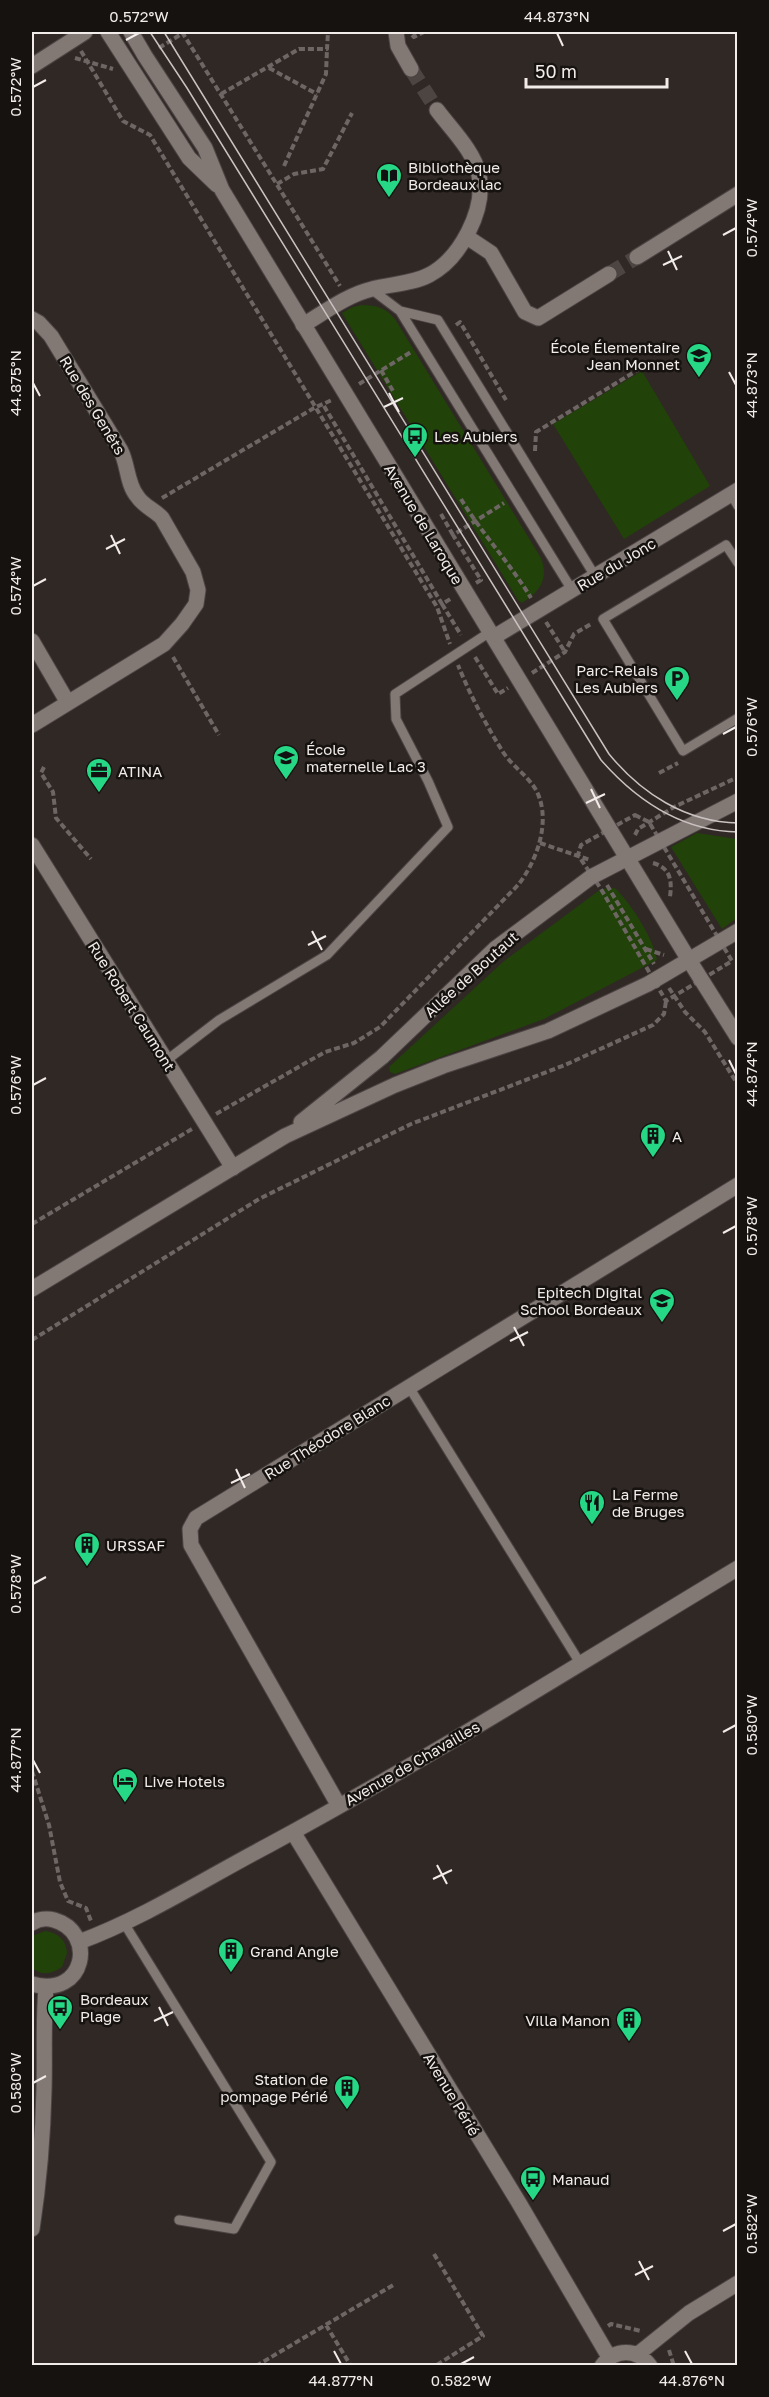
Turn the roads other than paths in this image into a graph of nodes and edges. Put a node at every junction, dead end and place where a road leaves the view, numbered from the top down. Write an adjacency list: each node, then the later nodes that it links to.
1 (108, 32): 8 (street, Avenue de Laroque)
2 (131, 32): 8 (street, Avenue de Laroque)
3 (396, 32): 6 (street)
4 (81, 35): 5 (street)
5 (32, 66)
6 (411, 69)
7 (437, 110): 10 (street)
8 (222, 190): 16 (street, Avenue de Laroque)
9 (738, 194): 11 (street)
10 (467, 237): 12 (street); 13 (street)
11 (637, 257)
12 (609, 274)
13 (371, 289): 14 (lane); 16 (street)
14 (400, 310): 19 (lane); 20 (lane)
15 (32, 319): 23 (street, Rue des Genêts)
16 (303, 325): 21 (street, Avenue de Laroque)
17 (735, 497): 19 (street, Rue du Jonc)
18 (738, 563): 24 (lane)
19 (595, 576): 20 (street, Rue du Jonc)
20 (572, 590): 21 (street, Rue du Jonc)
21 (492, 635): 28 (street, Avenue de Laroque); 32 (lane)
22 (32, 641): 23 (street)
23 (68, 703): 25 (street, Rue des Genêts)
24 (738, 718)
25 (32, 725)
26 (738, 801): 28 (street, Allée de Boutaut)
27 (32, 845): 32 (street, Rue Robert Caumont)
28 (627, 857): 30 (street, Avenue de Laroque); 33 (street, Allée de Boutaut)
29 (738, 931): 30 (street, Allée de Boutaut)
30 (689, 960): 31 (street, Avenue de Laroque); 33 (street, Allée de Boutaut)
31 (738, 1038)
32 (166, 1060): 34 (street, Rue Robert Caumont)
33 (285, 1136): 34 (street, Allée de Boutaut)
34 (232, 1167): 36 (street, Allée de Boutaut)
35 (738, 1185): 37 (street, Rue Théodore Blanc)
36 (32, 1289)
37 (409, 1386): 39 (lane); 40 (street, Rue Théodore Blanc)
38 (738, 1568): 39 (street, Avenue de Chavailles)
39 (580, 1664): 40 (street, Avenue de Chavailles)
40 (339, 1806): 41 (street, Avenue de Chavailles)
41 (293, 1832): 43 (street, Avenue de Chavailles); 50 (street, Avenue Périé)
42 (33, 1918): 44 (street)
43 (124, 1923): 44 (street, Avenue de Chavailles); 46 (lane)
44 (79, 1942): 45 (street)
45 (39, 1986): 47 (street)
46 (179, 2220)
47 (32, 2229)
48 (738, 2283): 49 (street)
49 (638, 2354): 50 (street); 51 (street)
50 (606, 2361)
51 (650, 2366)

